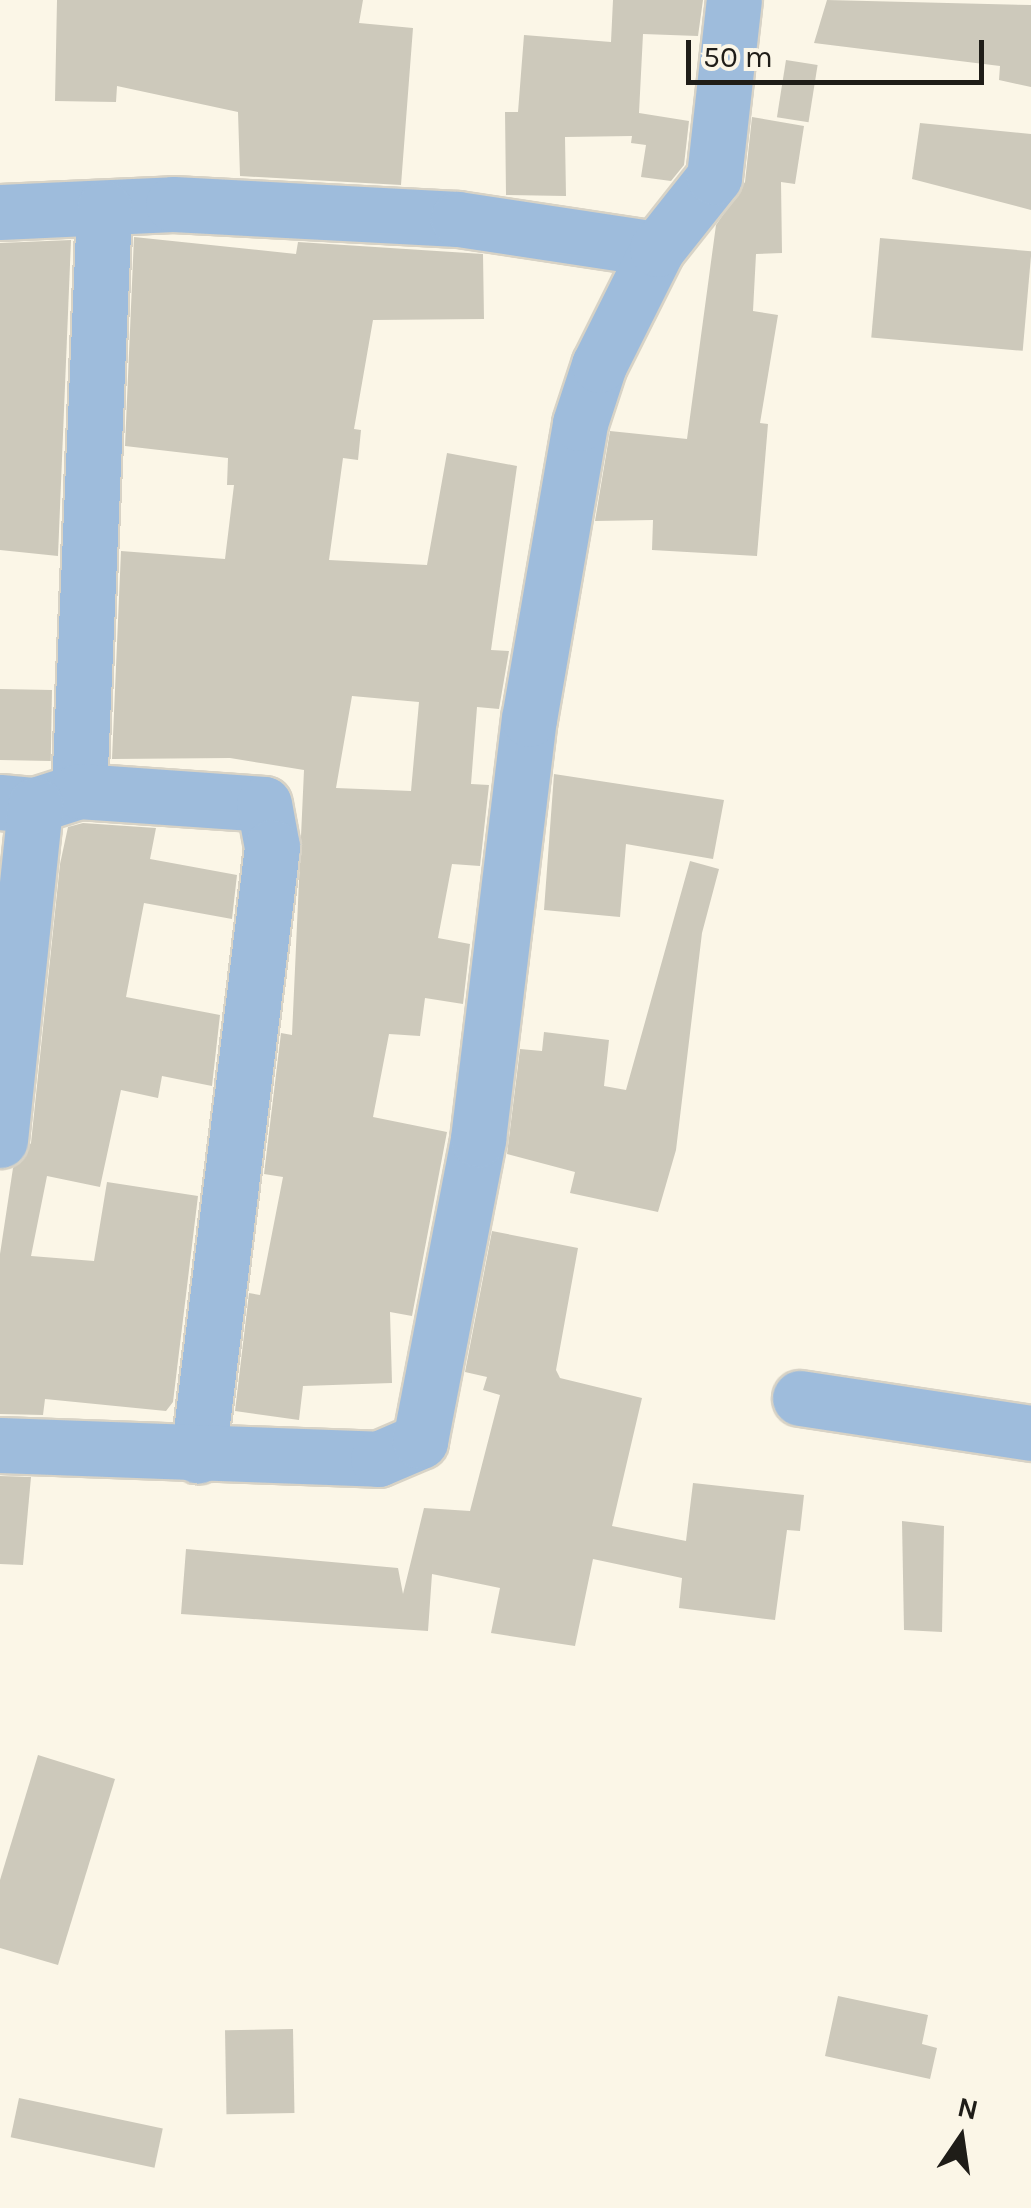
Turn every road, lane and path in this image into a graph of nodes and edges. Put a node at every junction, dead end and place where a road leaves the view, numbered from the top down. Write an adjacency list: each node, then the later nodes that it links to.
1 (734, 0): 4 (street)
2 (104, 209): 3 (street); 4 (street); 5 (street)
3 (0, 212)
4 (656, 249): 10 (street)
5 (38, 799): 6 (street); 10 (street)
6 (0, 1140)
7 (800, 1398): 8 (street)
8 (1031, 1432)
9 (0, 1446): 10 (street)
10 (198, 1456)

